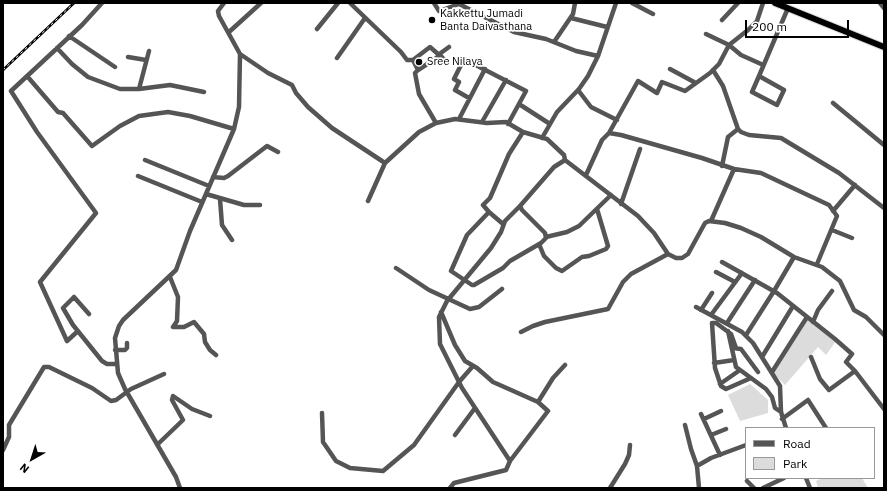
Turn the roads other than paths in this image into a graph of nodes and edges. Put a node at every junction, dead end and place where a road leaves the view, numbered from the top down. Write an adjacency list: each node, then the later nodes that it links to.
1 (102, 3): 24 (street)
2 (224, 3): 22 (street)
3 (261, 3): 22 (street)
4 (338, 3): 21 (street)
5 (350, 3): 17 (street)
6 (434, 3): 25 (street)
7 (575, 3): 18 (street)
8 (616, 3): 20 (street)
9 (632, 3): 16 (street)
10 (738, 3): 19 (street)
11 (763, 3): 26 (street)
12 (775, 3): 14 (highway)
13 (880, 3): 15 (street)
14 (788, 8): 28 (highway); 46 (street)
15 (884, 8)
16 (653, 14)
17 (365, 18): 35 (street); 37 (street)
18 (571, 18): 20 (street); 25 (street)
19 (722, 20)
20 (607, 27): 34 (street)
21 (317, 29)
22 (229, 32): 31 (street)
23 (706, 34): 26 (street)
24 (70, 36): 29 (street); 40 (street)
25 (554, 42): 34 (street)
26 (729, 45): 39 (street); 44 (street)
27 (449, 47): 32 (street)
28 (884, 47)
29 (57, 48): 45 (street); 49 (street)
30 (149, 51): 36 (street)
31 (240, 54): 61 (street); 71 (street)
32 (439, 55): 37 (street); 38 (street); 43 (street)
33 (128, 56): 36 (street)
34 (598, 56): 50 (street)
35 (337, 58)
36 (146, 60): 49 (street)
37 (413, 60): 43 (street)
38 (446, 63)
39 (761, 64)
40 (115, 67)
41 (485, 69): 47 (street); 52 (street); 52 (street)
42 (670, 69): 48 (street)
43 (418, 70): 58 (street)
44 (713, 70): 48 (street); 62 (street)
45 (27, 76): 61 (street); 123 (street)
46 (759, 76): 46 (street)
47 (506, 80): 54 (street); 57 (street)
48 (694, 82): 56 (street)
49 (139, 89): 51 (street)
50 (578, 90): 56 (street); 60 (street)
51 (204, 92)
52 (469, 98): 55 (street)
53 (833, 103): 66 (street)
54 (519, 104): 59 (street); 60 (street)
55 (458, 119): 57 (street); 58 (street)
56 (617, 120): 64 (street)
57 (482, 122): 59 (street)
58 (436, 123): 71 (street)
59 (508, 124): 63 (street)
60 (550, 124): 65 (street)
61 (234, 129): 76 (street)
62 (738, 129): 72 (street); 77 (street)
63 (523, 132): 65 (street); 90 (street)
64 (609, 133): 72 (street); 74 (street)
65 (542, 138): 70 (street)
66 (884, 145)
67 (640, 149): 84 (street)
68 (278, 152): 76 (street)
69 (145, 160): 78 (street)
70 (565, 160): 74 (street); 86 (street)
71 (385, 163): 82 (street)
72 (722, 166): 73 (street)
73 (734, 169): 89 (street); 91 (street)
74 (586, 175): 80 (street)
75 (138, 176): 83 (street)
76 (213, 177): 78 (street)
77 (856, 185): 87 (street); 89 (street)
78 (209, 186): 79 (street)
79 (206, 194): 81 (street); 83 (street)
80 (611, 195): 84 (street); 88 (street)
81 (220, 199): 85 (street); 96 (street)
82 (368, 201)
83 (202, 202): 105 (street)
84 (621, 204): 98 (street)
85 (260, 205)
86 (520, 206): 92 (street); 94 (street)
87 (884, 208)
88 (598, 209): 94 (street); 97 (street)
89 (833, 211): 93 (street)
90 (489, 212): 92 (street); 106 (street)
91 (711, 222): 98 (street); 99 (street)
92 (503, 224): 106 (street)
93 (832, 230): 95 (street); 101 (street)
94 (546, 237): 97 (street)
95 (852, 238)
96 (232, 240)
97 (539, 244): 106 (street)
98 (668, 254): 124 (street)
99 (794, 257): 101 (street); 110 (street)
100 (722, 262): 104 (street)
101 (817, 264): 126 (street)
102 (396, 268): 113 (street)
103 (716, 272): 108 (street)
104 (742, 273): 107 (street); 108 (street)
105 (170, 277): 129 (street); 130 (street)
106 (462, 280): 113 (street)
107 (755, 280): 110 (street); 122 (street)
108 (735, 282): 119 (street)
109 (502, 289): 113 (street)
110 (774, 291): 114 (street); 125 (street)
111 (832, 291): 121 (street)
112 (712, 293): 116 (street)
113 (449, 298): 117 (street)
114 (794, 306): 120 (street); 132 (street)
115 (696, 307): 116 (street)
116 (701, 310): 119 (street)
117 (441, 312): 137 (street); 144 (street)
118 (89, 314): 123 (street)
119 (711, 315): 122 (street)
120 (807, 317): 121 (street); 141 (street)
121 (813, 322): 139 (street)
122 (727, 323): 125 (street)
123 (78, 331): 135 (street)
124 (521, 332)
125 (746, 335): 132 (street)
126 (884, 335)
127 (127, 343): 129 (street)
128 (734, 348): 133 (street); 134 (street); 140 (street)
129 (115, 350): 135 (street)
130 (216, 355)
131 (811, 356): 139 (street)
132 (762, 357): 141 (street)
133 (734, 360): 134 (street); 138 (street)
134 (714, 363): 145 (street)
135 (116, 364): 146 (street)
136 (565, 365): 147 (street)
137 (473, 366): 144 (street); 147 (street)
138 (740, 370): 143 (street); 145 (street)
139 (854, 371): 151 (street)
140 (758, 372)
141 (772, 372): 149 (street)
142 (164, 374): 146 (street)
143 (751, 378): 145 (street); 148 (street)
144 (459, 382): 150 (street); 154 (street)
145 (720, 384)
146 (126, 392): 163 (street); 166 (street)
147 (538, 402): 168 (street)
148 (774, 403): 149 (street); 153 (street)
149 (781, 406): 153 (street)
150 (475, 408): 161 (street); 168 (street)
151 (884, 409)
152 (721, 411): 162 (street)
153 (781, 412): 156 (street)
154 (322, 413)
155 (210, 416): 163 (street)
156 (782, 419): 158 (street); 159 (street)
157 (684, 425): 169 (street)
158 (786, 427)
159 (825, 427)
160 (726, 429): 162 (street)
161 (455, 435)
162 (711, 435): 167 (street)
163 (158, 444): 172 (street)
164 (630, 445): 174 (street)
165 (745, 445): 167 (street)
166 (3, 450)
167 (720, 455): 169 (street)
168 (510, 461): 173 (street)
169 (697, 466): 175 (street)
170 (782, 479): 177 (street)
171 (747, 481): 176 (street)
172 (180, 488)
173 (450, 488)
174 (610, 488)
175 (699, 488)
176 (754, 488)
177 (763, 488)

